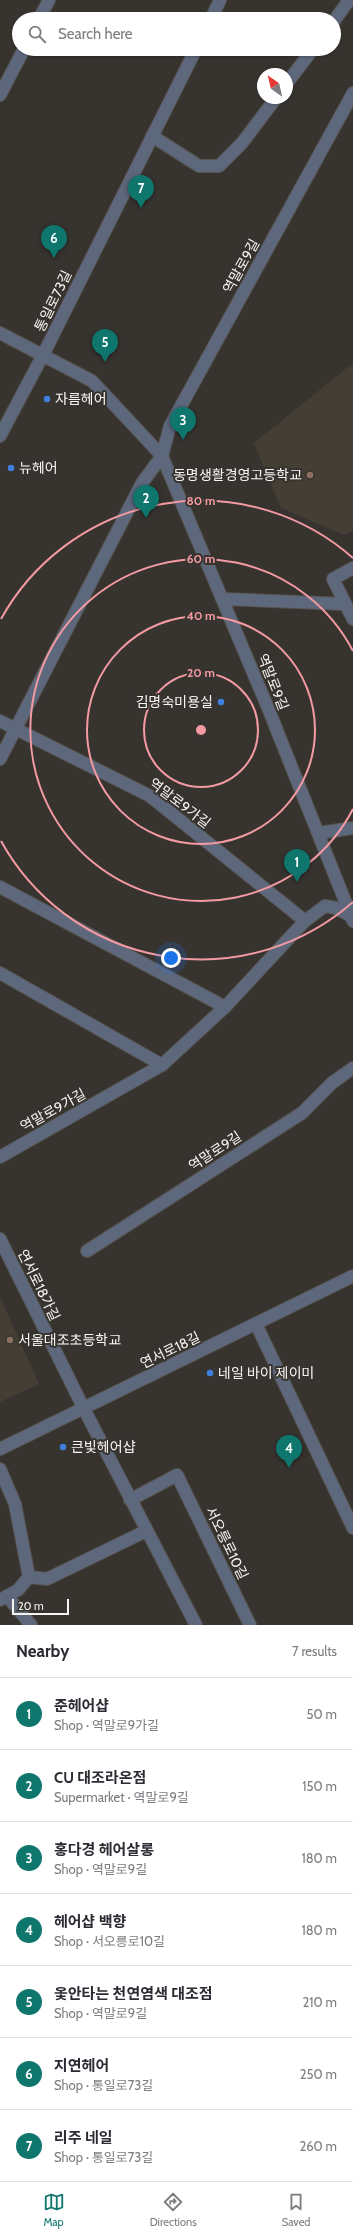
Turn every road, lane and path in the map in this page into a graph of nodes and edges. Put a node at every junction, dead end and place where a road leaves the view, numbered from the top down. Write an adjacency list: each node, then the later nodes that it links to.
1 (49, 0): 4 (street)
2 (220, 0): 5 (street)
3 (350, 0): 6 (street)
4 (43, 12)
5 (214, 12)
6 (340, 12)
7 (20, 56): 12 (street)
8 (192, 56): 14 (street, 통일로73길)
9 (307, 56): 10 (street)
10 (293, 75)
11 (353, 93): 18 (street, 역말로9길)
12 (0, 95)
13 (271, 104): 14 (street)
14 (152, 136): 16 (street, 통일로73길)
15 (0, 332): 16 (street, 역말로9길)
16 (43, 355): 17 (street, 통일로73길); 18 (street, 역말로9길)
17 (0, 436)
18 (162, 456): 20 (street, 역말로9길); 24 (street, 역말로9길)
19 (353, 568): 21 (street)
20 (223, 599): 21 (street); 27 (street, 역말로9길)
21 (344, 604): 22 (street)
22 (353, 619)
23 (0, 721): 24 (street, 역말로9가길)
24 (14, 728): 25 (street, 역말로9길); 30 (street, 역말로9가길)
25 (0, 759)
26 (353, 828): 27 (street)
27 (319, 833): 29 (street, 역말로9길)
28 (0, 887): 32 (street)
29 (352, 918): 30 (street, 역말로9가길)
30 (305, 921): 32 (street, 역말로9가길)
31 (1, 976): 33 (street)
32 (225, 1007): 33 (street, 역말로9가길)
33 (162, 1065): 35 (street, 역말로9가길)
34 (353, 1068): 37 (street, 역말로9길)
35 (0, 1157)
36 (0, 1239): 40 (street, 연서로18가길)
37 (87, 1251)
38 (353, 1276): 39 (street, 연서로18길)
39 (256, 1324): 40 (street, 연서로18길); 44 (street)
40 (84, 1409): 41 (street, 연서로18길); 43 (street)
41 (0, 1449)
42 (0, 1469): 46 (street)
43 (130, 1500): 45 (street); 50 (street, 서오릉로10길)
44 (353, 1528)
45 (146, 1531): 46 (street); 49 (street)
46 (29, 1577): 47 (street)
47 (3, 1598): 48 (street)
48 (31, 1625)
49 (196, 1625)
50 (250, 1625)

